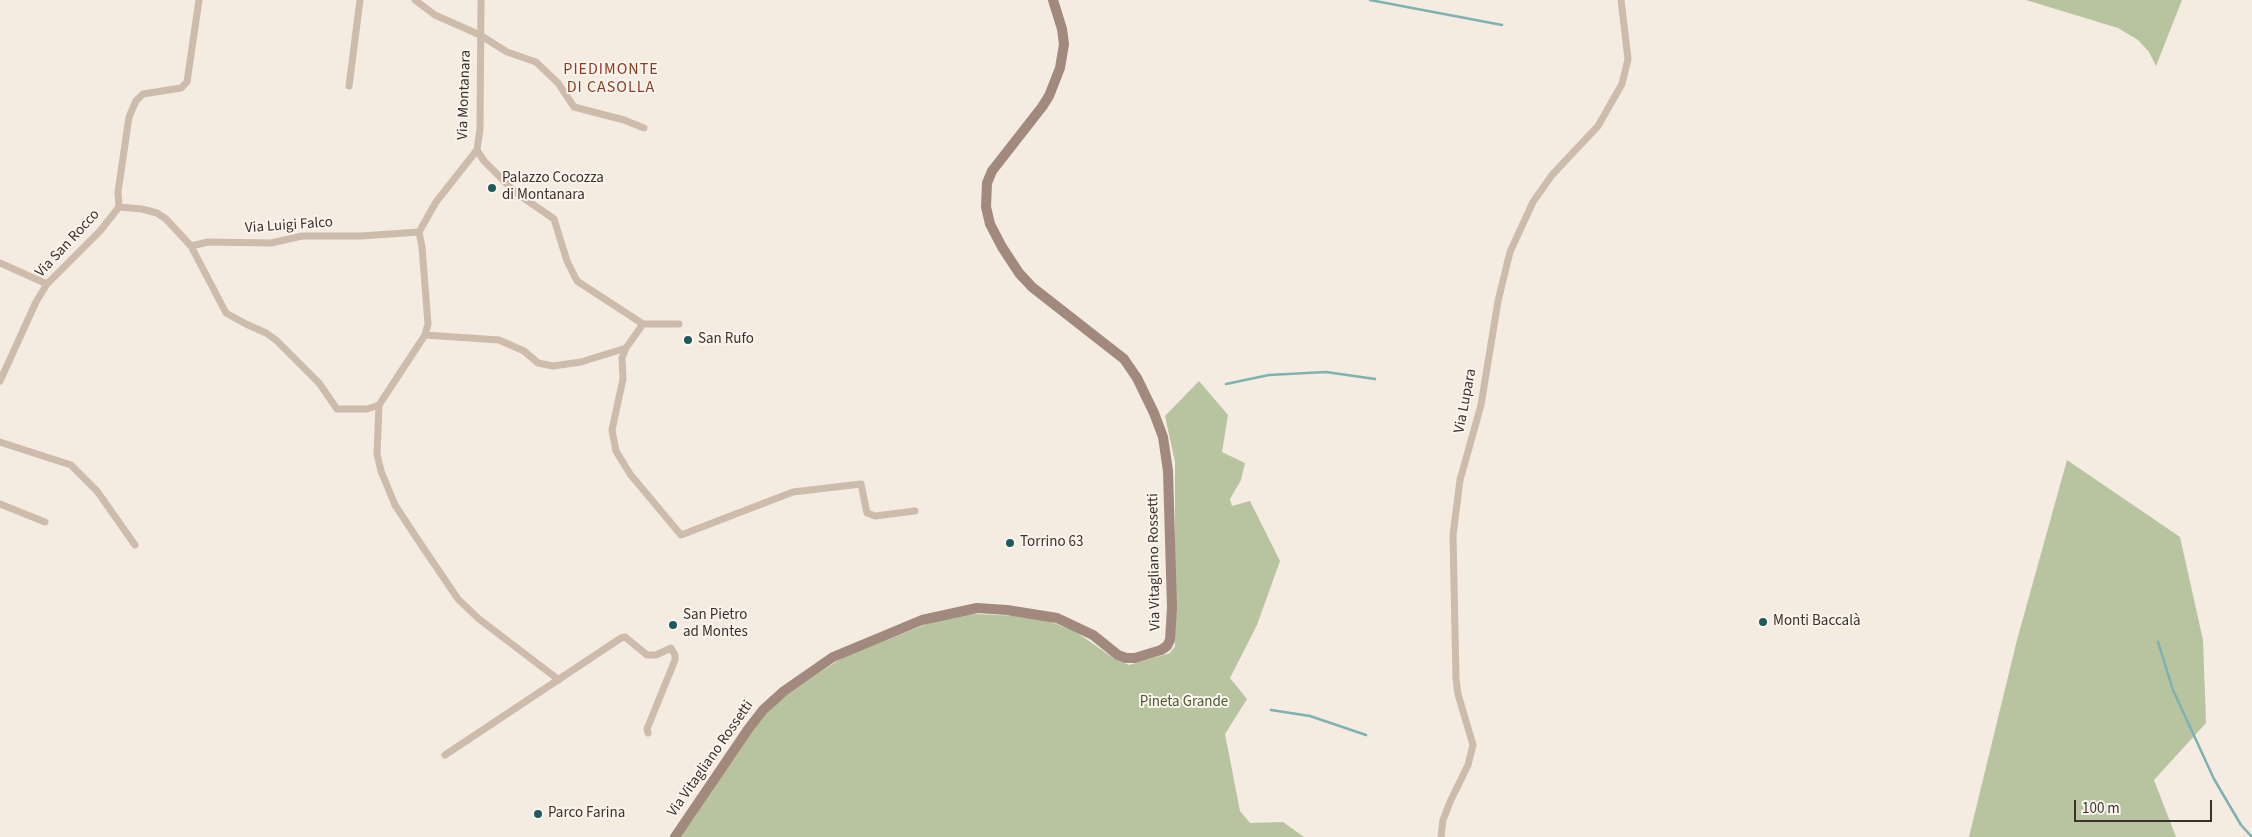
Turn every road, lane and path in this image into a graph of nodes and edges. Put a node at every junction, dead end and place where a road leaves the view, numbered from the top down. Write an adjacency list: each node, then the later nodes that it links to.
1 (199, 0): 11 (street)
2 (360, 0): 8 (street)
3 (415, 0): 7 (street)
4 (481, 0): 7 (street, Via Montanara)
5 (1053, 0): 30 (street, Via Vitagliano Rossetti)
6 (1621, 0): 31 (street, Via Lupara)
7 (480, 35): 9 (street); 10 (street, Via Montanara)
8 (349, 86)
9 (644, 128)
10 (477, 150): 12 (street, Via Montanara); 16 (street)
11 (118, 208): 13 (street); 15 (street, Via San Rocco)
12 (419, 232): 13 (street, Via Luigi Falco); 18 (street)
13 (191, 246): 21 (street)
14 (0, 263): 15 (street)
15 (47, 284): 20 (street, Via San Rocco)
16 (643, 324): 17 (street); 19 (street)
17 (679, 324)
18 (425, 334): 19 (street); 21 (street)
19 (626, 348): 24 (street)
20 (0, 380)
21 (379, 405): 27 (street)
22 (0, 442): 26 (street)
23 (0, 504): 25 (street)
24 (915, 511)
25 (45, 522)
26 (136, 545)
27 (559, 680): 28 (street); 29 (street)
28 (648, 733)
29 (445, 756)
30 (675, 837)
31 (1440, 837)

